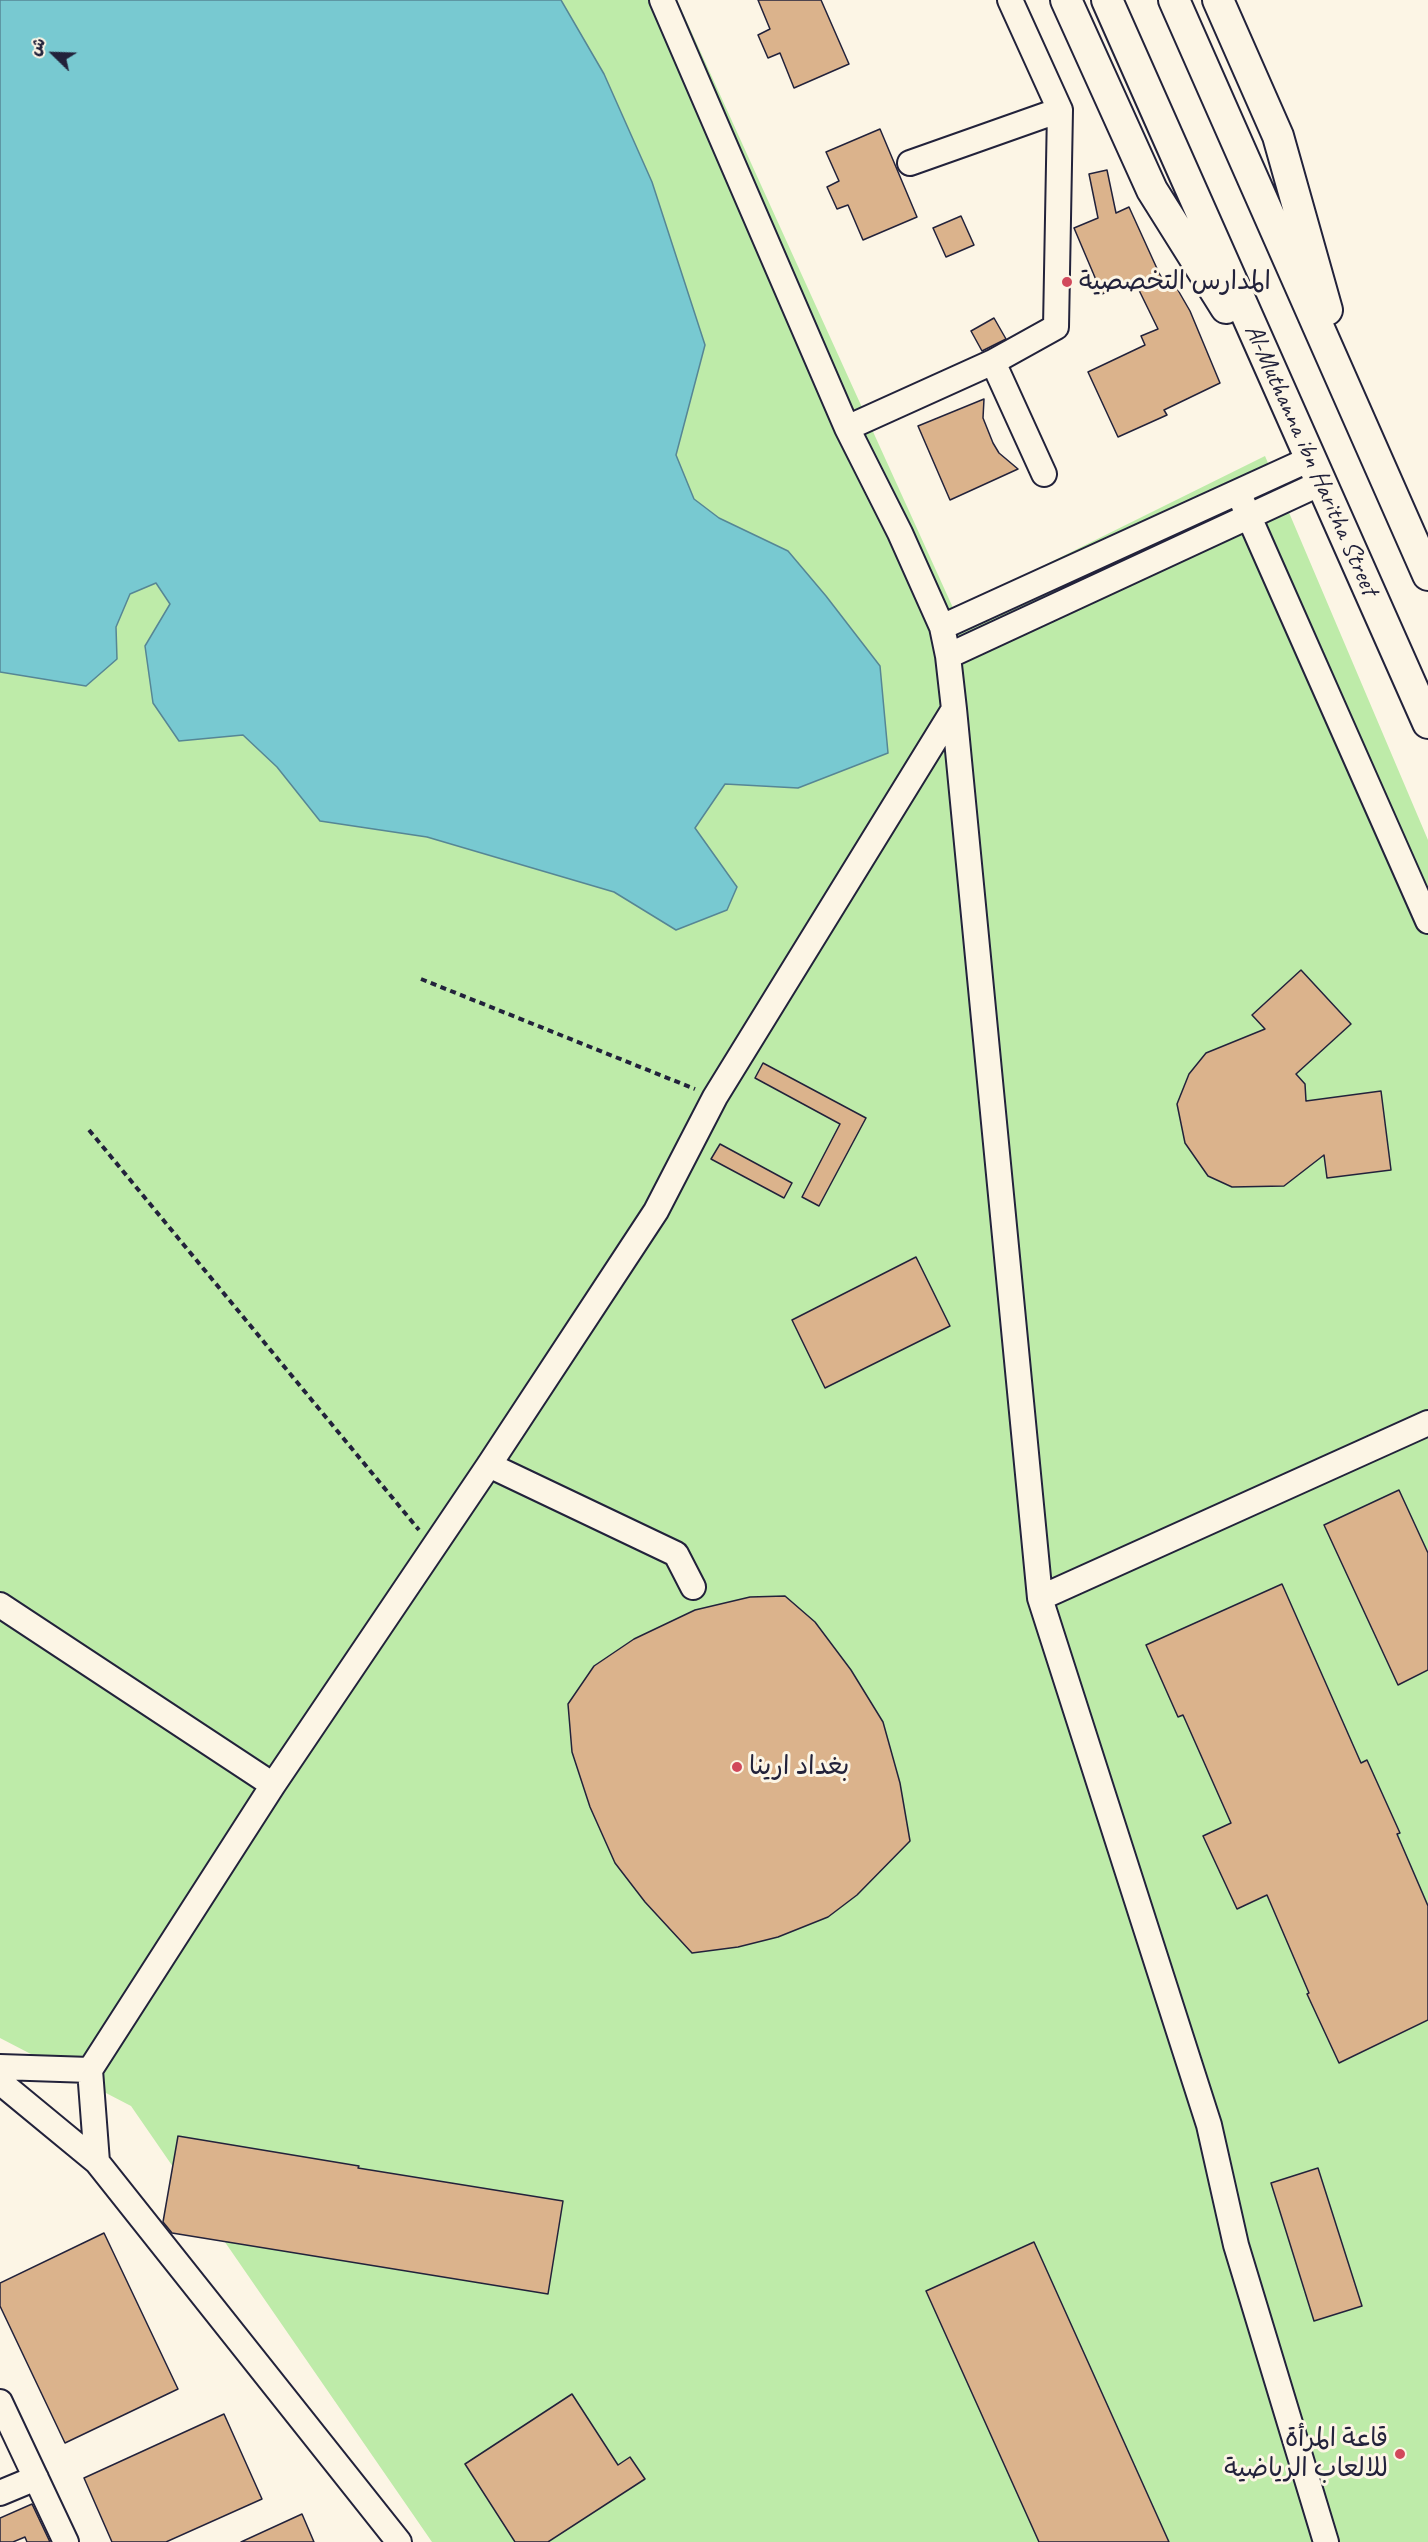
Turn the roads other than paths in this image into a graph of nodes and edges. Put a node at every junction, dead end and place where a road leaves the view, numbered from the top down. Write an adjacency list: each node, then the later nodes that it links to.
1 (662, 0): 12 (street)
2 (1010, 0): 7 (street)
3 (1066, 0): 10 (main road)
4 (1107, 0): 10 (main road, Al-Muthanna ibn Haritha Street)
5 (1174, 0): 11 (main road)
6 (1218, 0): 11 (main road)
7 (1060, 110): 8 (street); 9 (street)
8 (910, 163)
9 (993, 362): 12 (street); 14 (street)
10 (1283, 399): 13 (main road, Al-Muthanna ibn Haritha Street)
11 (1358, 417): 17 (main road)
12 (847, 428): 18 (street)
13 (1315, 471): 15 (street); 16 (street); 21 (main road, Al-Muthanna ibn Haritha Street)
14 (1044, 474)
15 (1238, 492): 16 (street); 18 (street)
16 (1249, 516): 19 (street); 22 (street)
17 (1428, 575)
18 (942, 627): 19 (street)
19 (948, 657): 20 (street)
20 (954, 709): 24 (street); 26 (street)
21 (1428, 723)
22 (1428, 921)
23 (1428, 1423): 26 (street)
24 (489, 1465): 25 (street); 28 (street)
25 (693, 1587)
26 (1040, 1598): 38 (street)
27 (0, 1605): 28 (street)
28 (273, 1785): 30 (street)
29 (0, 2067): 30 (street)
30 (90, 2070): 32 (street)
31 (0, 2082): 32 (street)
32 (97, 2162): 37 (street)
33 (0, 2402): 34 (street)
34 (36, 2478): 35 (street); 36 (street)
35 (0, 2493)
36 (66, 2542)
37 (399, 2542)
38 (1326, 2542)

